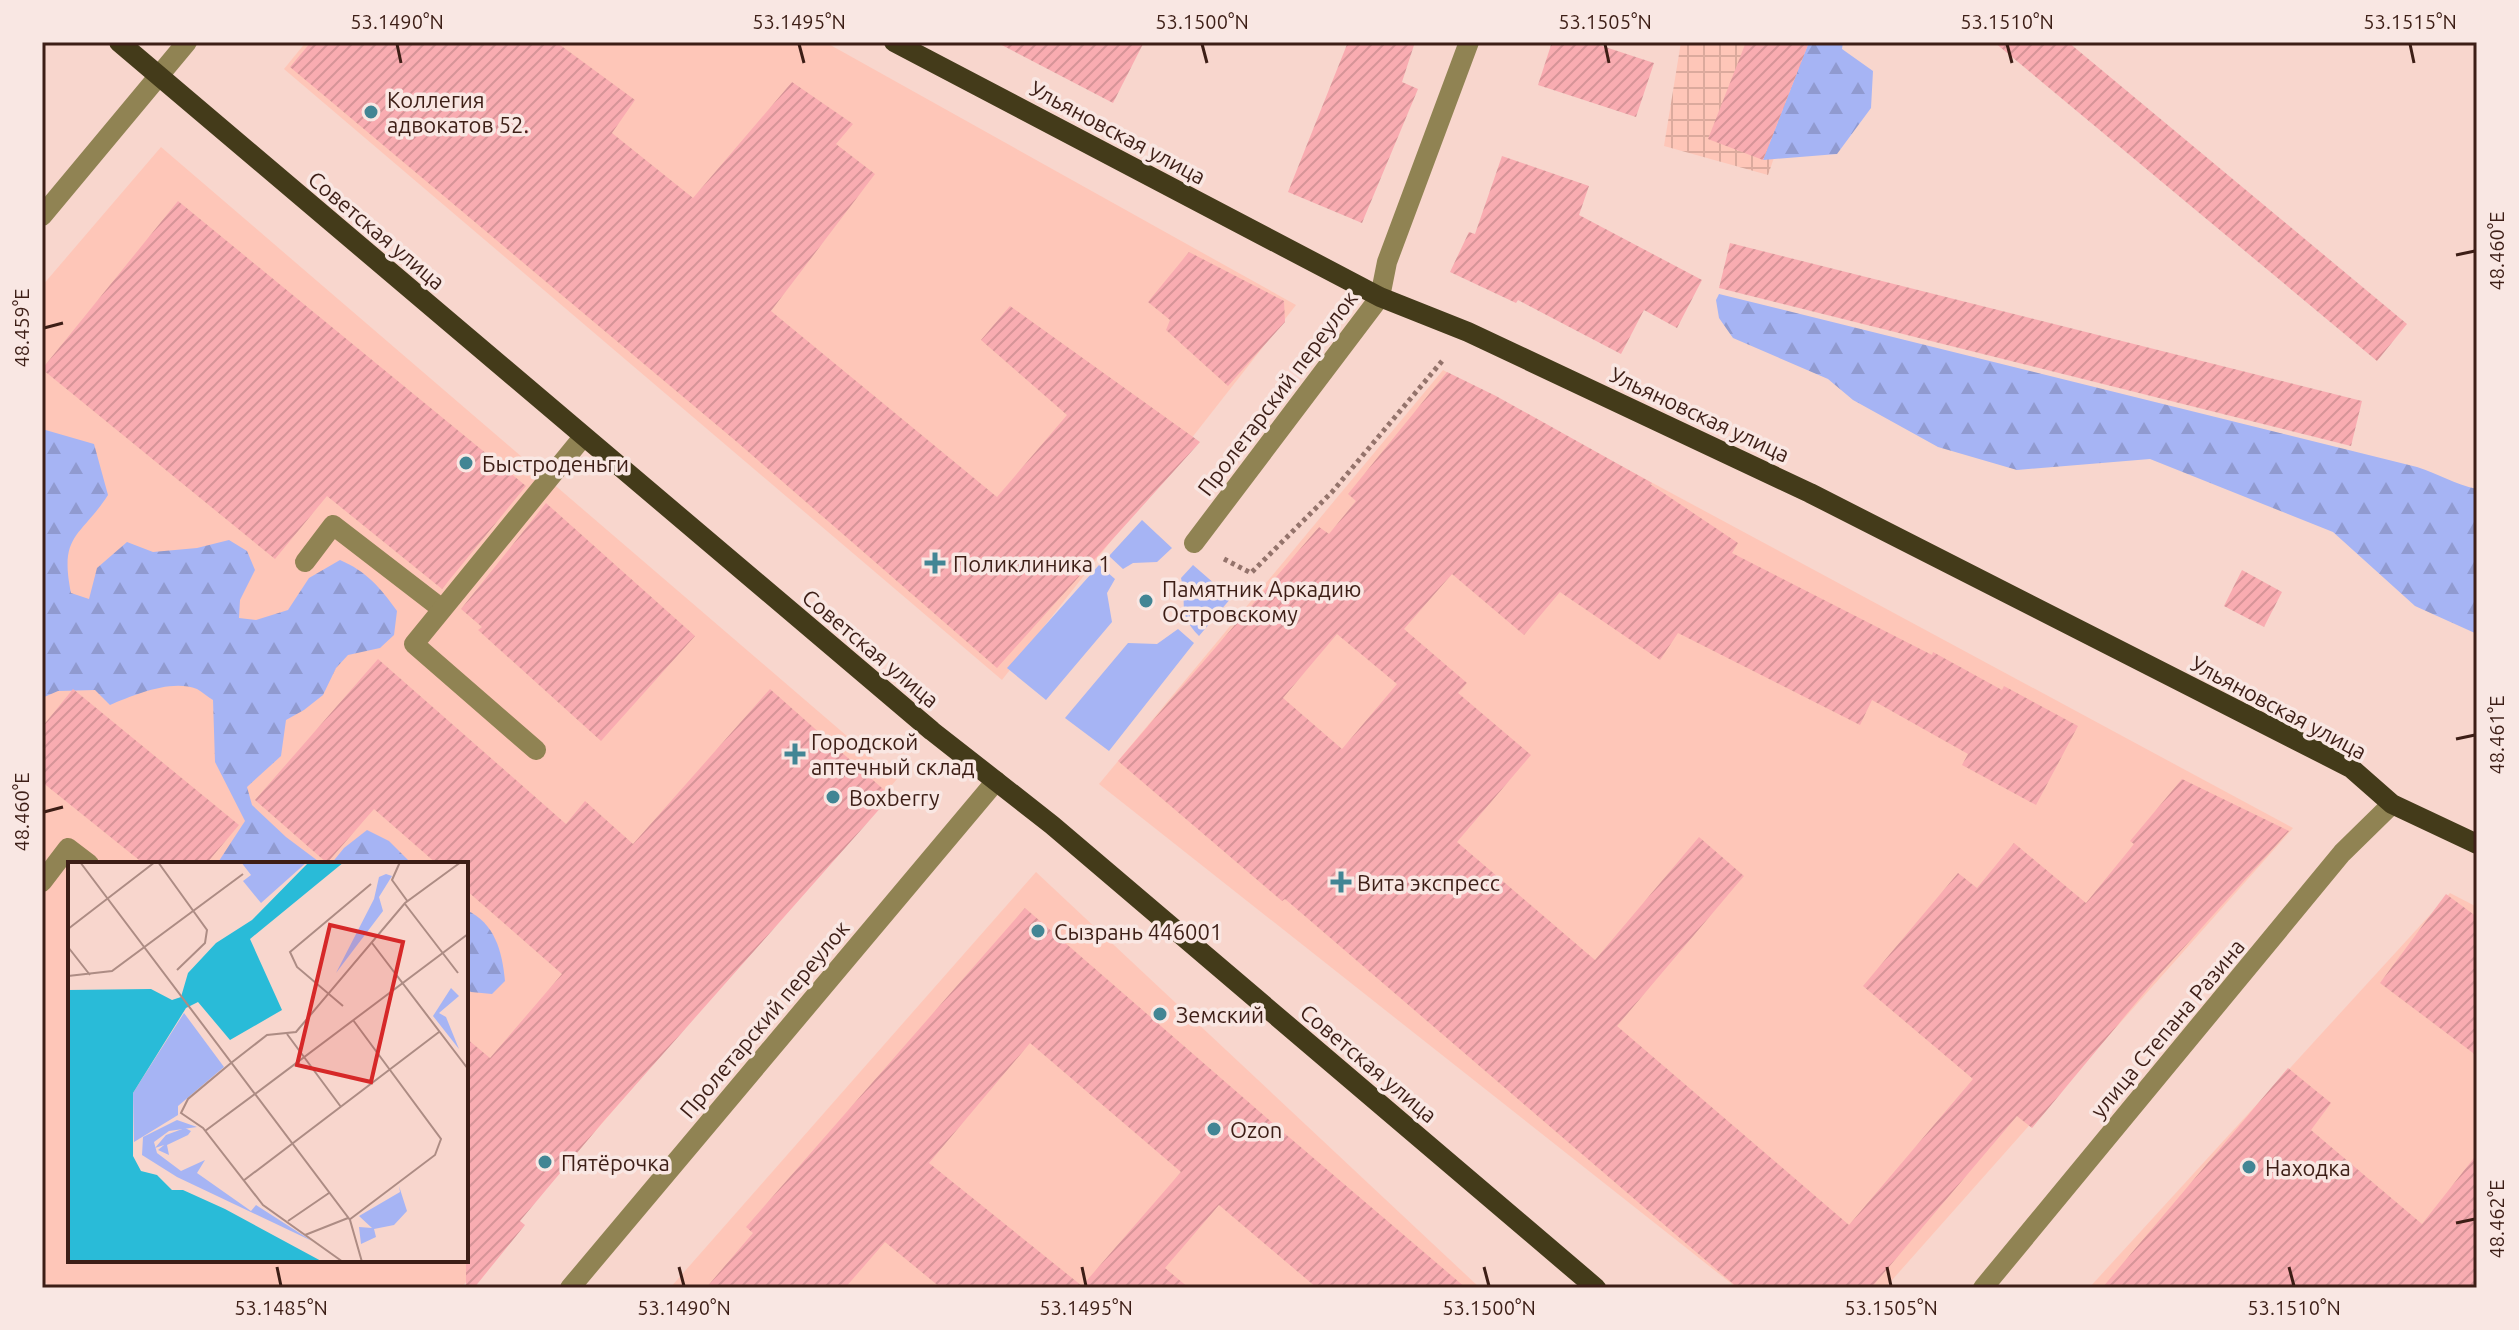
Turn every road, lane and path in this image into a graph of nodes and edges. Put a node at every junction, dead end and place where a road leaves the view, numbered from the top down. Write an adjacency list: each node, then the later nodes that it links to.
1 (119, 42): 5 (main road, Советская улица)
2 (187, 42): 5 (street)
3 (894, 42): 7 (main road, Ульяновская улица)
4 (1469, 42): 7 (street, Пролетарский переулок)
5 (159, 76): 6 (street); 9 (main road, Советская улица)
6 (42, 216)
7 (1380, 297): 8 (main road, Ульяновская улица); 10 (street, Пролетарский переулок)
8 (1468, 332): 10 (path); 15 (main road, Ульяновская улица)
9 (583, 437): 12 (street); 14 (main road, Советская улица)
10 (1194, 543)
11 (305, 562): 12 (street)
12 (442, 609): 13 (street)
13 (536, 750)
14 (996, 781): 19 (street, Пролетарский переулок); 20 (main road, Советская улица)
15 (2392, 804): 16 (main road, Ульяновская улица); 21 (street, улица Степана Разина)
16 (2477, 844)
17 (86, 862): 18 (street)
18 (42, 882)
19 (570, 1288)
20 (1596, 1288)
21 (1983, 1288)

